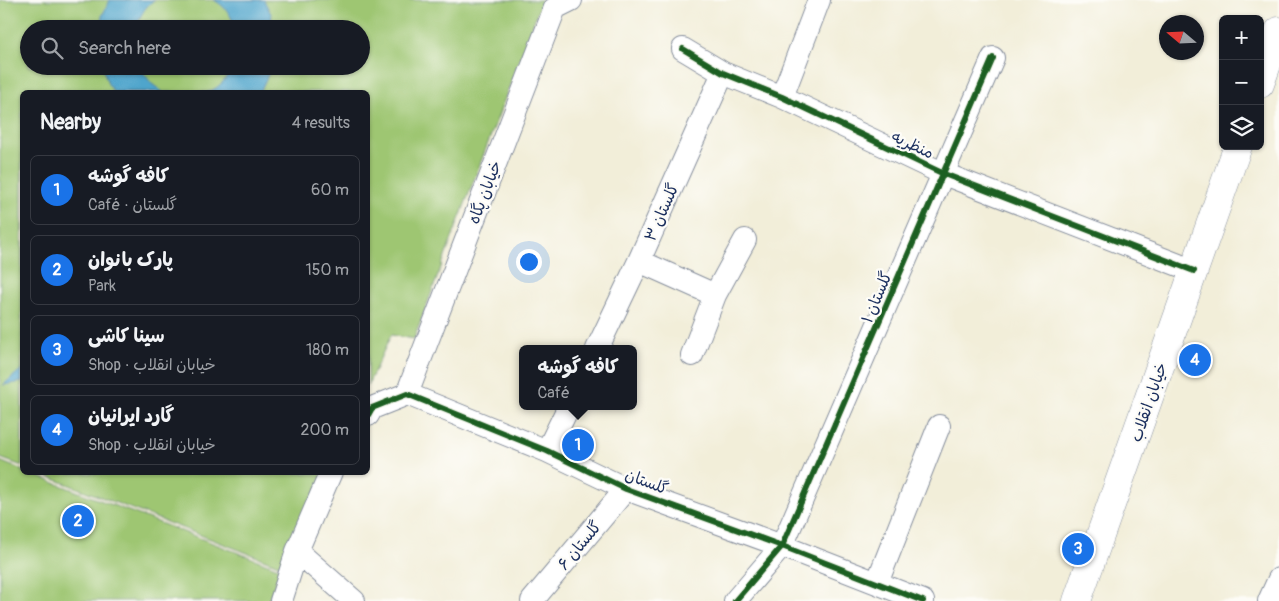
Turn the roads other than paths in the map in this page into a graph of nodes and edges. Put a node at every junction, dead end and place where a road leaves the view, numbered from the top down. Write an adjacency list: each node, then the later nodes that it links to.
1 (571, 0): 17 (street, خیابان پگاه)
2 (819, 0): 8 (street)
3 (1279, 31): 7 (main road)
4 (684, 49): 6 (street, منظریه)
5 (993, 58): 10 (street, گلستان ۱)
6 (723, 73): 8 (street, منظریه); 12 (street, گلستان ۳)
7 (1264, 73)
8 (782, 97): 10 (street, منظریه)
9 (1237, 150): 13 (main road, خیابان انقلاب)
10 (944, 174): 13 (street, منظریه); 24 (street, گلستان ۱)
11 (745, 240): 14 (street)
12 (639, 261): 14 (street); 15 (street, گلستان ۳)
13 (1194, 271): 33 (main road, خیابان انقلاب)
14 (715, 295): 16 (street)
15 (599, 345)
16 (692, 355)
17 (407, 394): 19 (street); 21 (street, گلستان)
18 (567, 410): 21 (street)
19 (370, 412)
20 (939, 426): 27 (street)
21 (547, 451): 23 (street, گلستان)
22 (330, 475): 25 (street)
23 (626, 489): 24 (street, گلستان); 30 (street, گلستان ۶)
24 (782, 546): 27 (street, گلستان); 31 (street, گلستان ۱)
25 (297, 551): 28 (street); 29 (street)
26 (1279, 579): 34 (street)
27 (877, 584): 32 (street, گلستان)
28 (281, 601)
29 (354, 601)
30 (532, 601)
31 (734, 601)
32 (923, 601)
33 (1077, 601)
34 (1269, 601)

